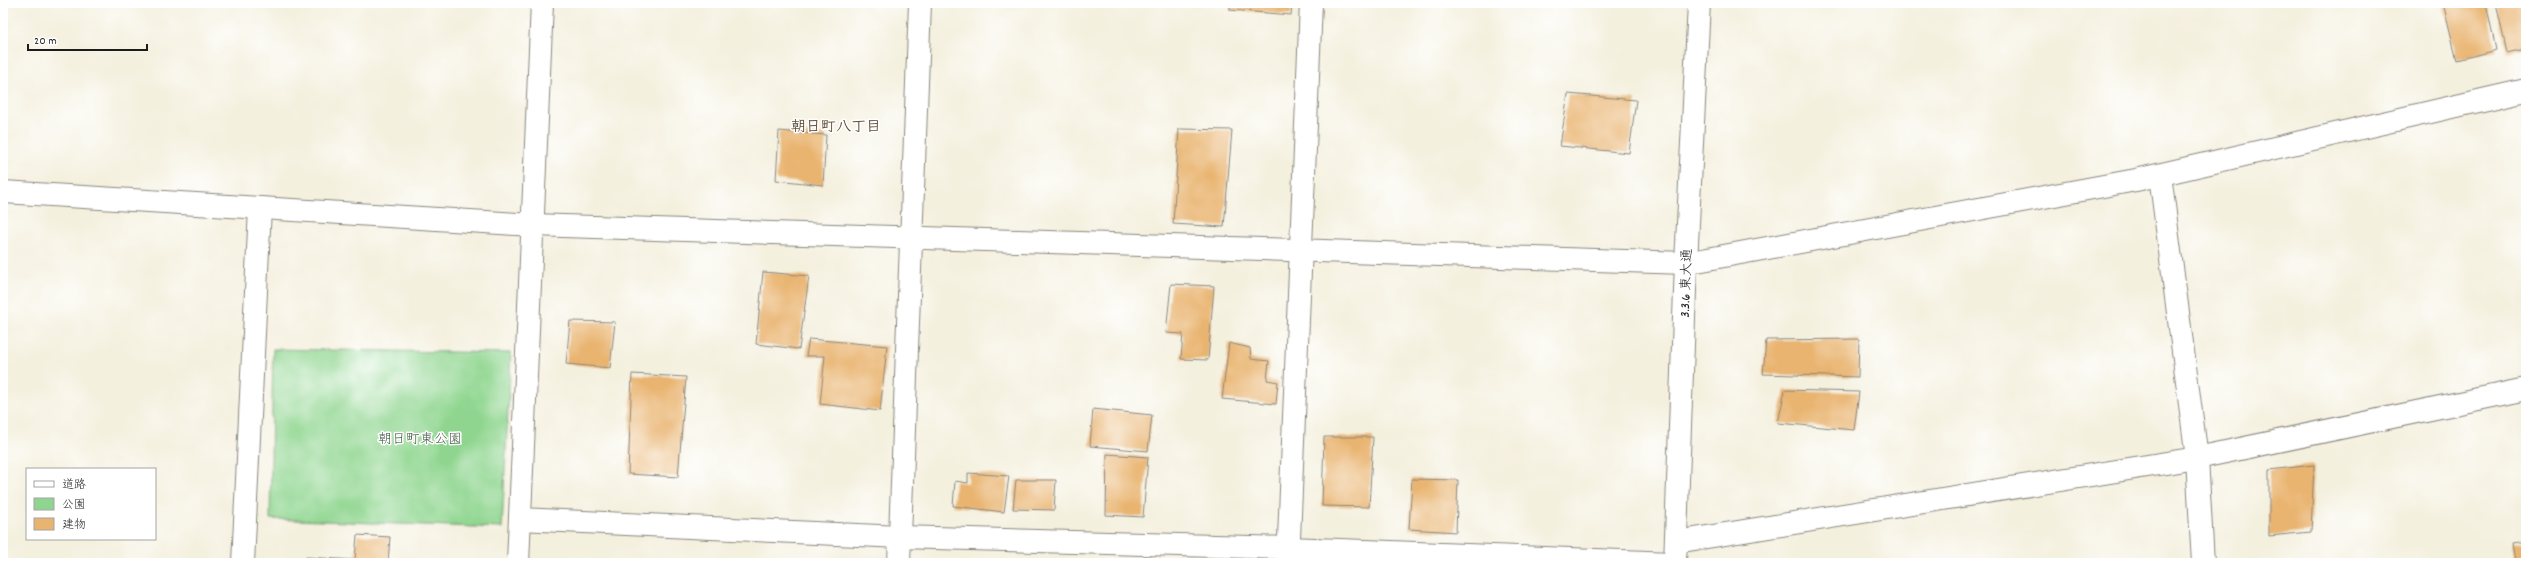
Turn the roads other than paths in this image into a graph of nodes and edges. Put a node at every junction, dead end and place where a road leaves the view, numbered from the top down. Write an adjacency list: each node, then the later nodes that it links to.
1 (542, 3): 9 (street)
2 (920, 3): 10 (street)
3 (1311, 3): 11 (street)
4 (1699, 3): 12 (street, 3.3.6 東大通)
5 (2526, 90): 6 (street)
6 (2160, 175): 12 (street); 14 (street)
7 (3, 192): 8 (street)
8 (260, 208): 9 (street); 19 (street)
9 (533, 225): 10 (street); 15 (street)
10 (911, 239): 11 (street); 16 (street)
11 (1300, 251): 12 (street); 17 (street)
12 (1686, 264): 18 (street, 3.3.6 東大通)
13 (2526, 389): 14 (street)
14 (2197, 458): 18 (street); 22 (street)
15 (520, 519): 16 (street); 20 (street)
16 (900, 537): 17 (street); 21 (street)
17 (1288, 555): 18 (street)
18 (1675, 556)
19 (244, 563)
20 (518, 563)
21 (899, 563)
22 (2203, 563)

